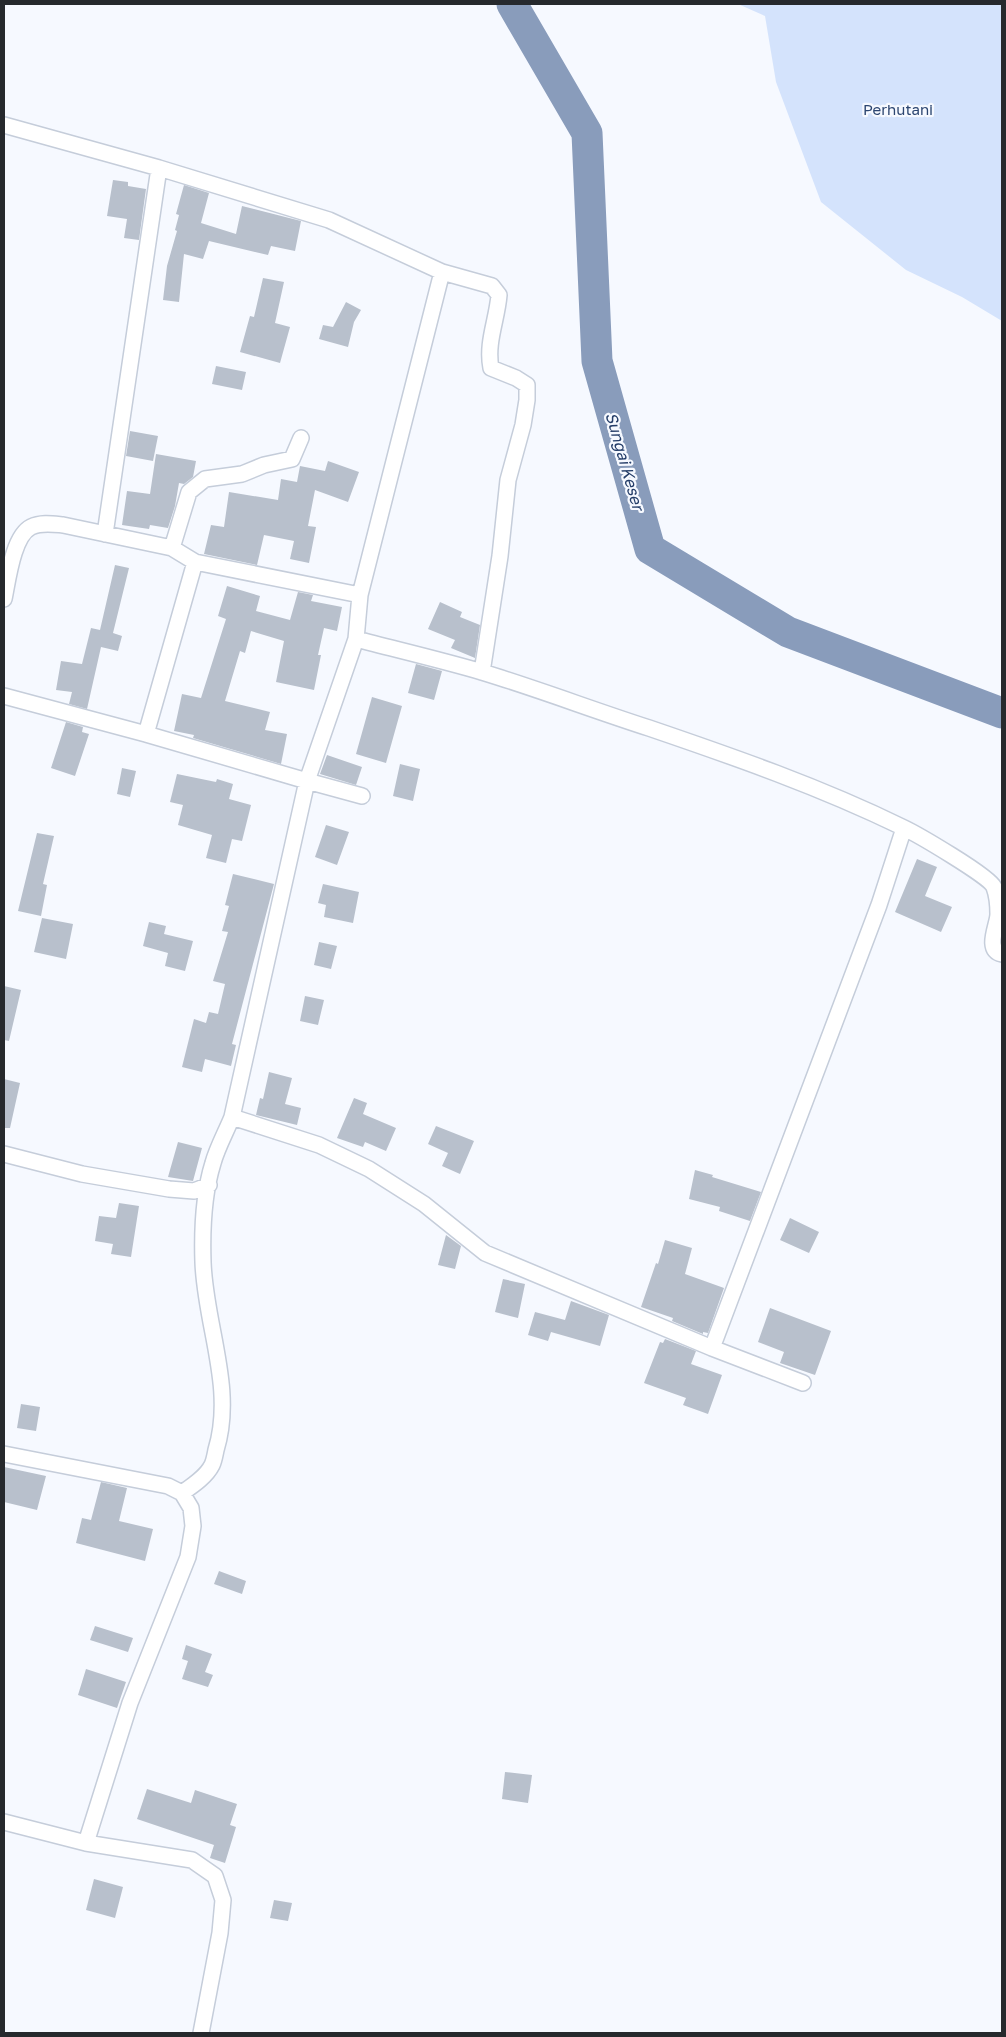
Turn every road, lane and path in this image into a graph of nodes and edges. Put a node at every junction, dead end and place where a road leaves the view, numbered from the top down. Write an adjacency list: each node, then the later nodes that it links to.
1 (4, 125): 2 (street)
2 (159, 168): 3 (street); 5 (street)
3 (442, 272): 8 (street); 11 (street)
4 (301, 438): 6 (street)
5 (105, 534): 6 (street); 9 (street)
6 (172, 548): 7 (street)
7 (195, 562): 8 (street); 13 (street)
8 (360, 595): 10 (street)
9 (4, 599)
10 (356, 640): 11 (street); 14 (street)
11 (482, 672): 16 (street)
12 (4, 696): 13 (street)
13 (146, 734): 14 (street)
14 (307, 781): 15 (street); 18 (street)
15 (362, 796)
16 (904, 828): 17 (street); 21 (street)
17 (1000, 953)
18 (232, 1117): 20 (street); 21 (street)
19 (4, 1154): 20 (street)
20 (209, 1185): 24 (street)
21 (712, 1348): 22 (street)
22 (803, 1383)
23 (4, 1454): 24 (street)
24 (182, 1493): 26 (street)
25 (4, 1822): 26 (street)
26 (86, 1843): 27 (street)
27 (201, 2033)

